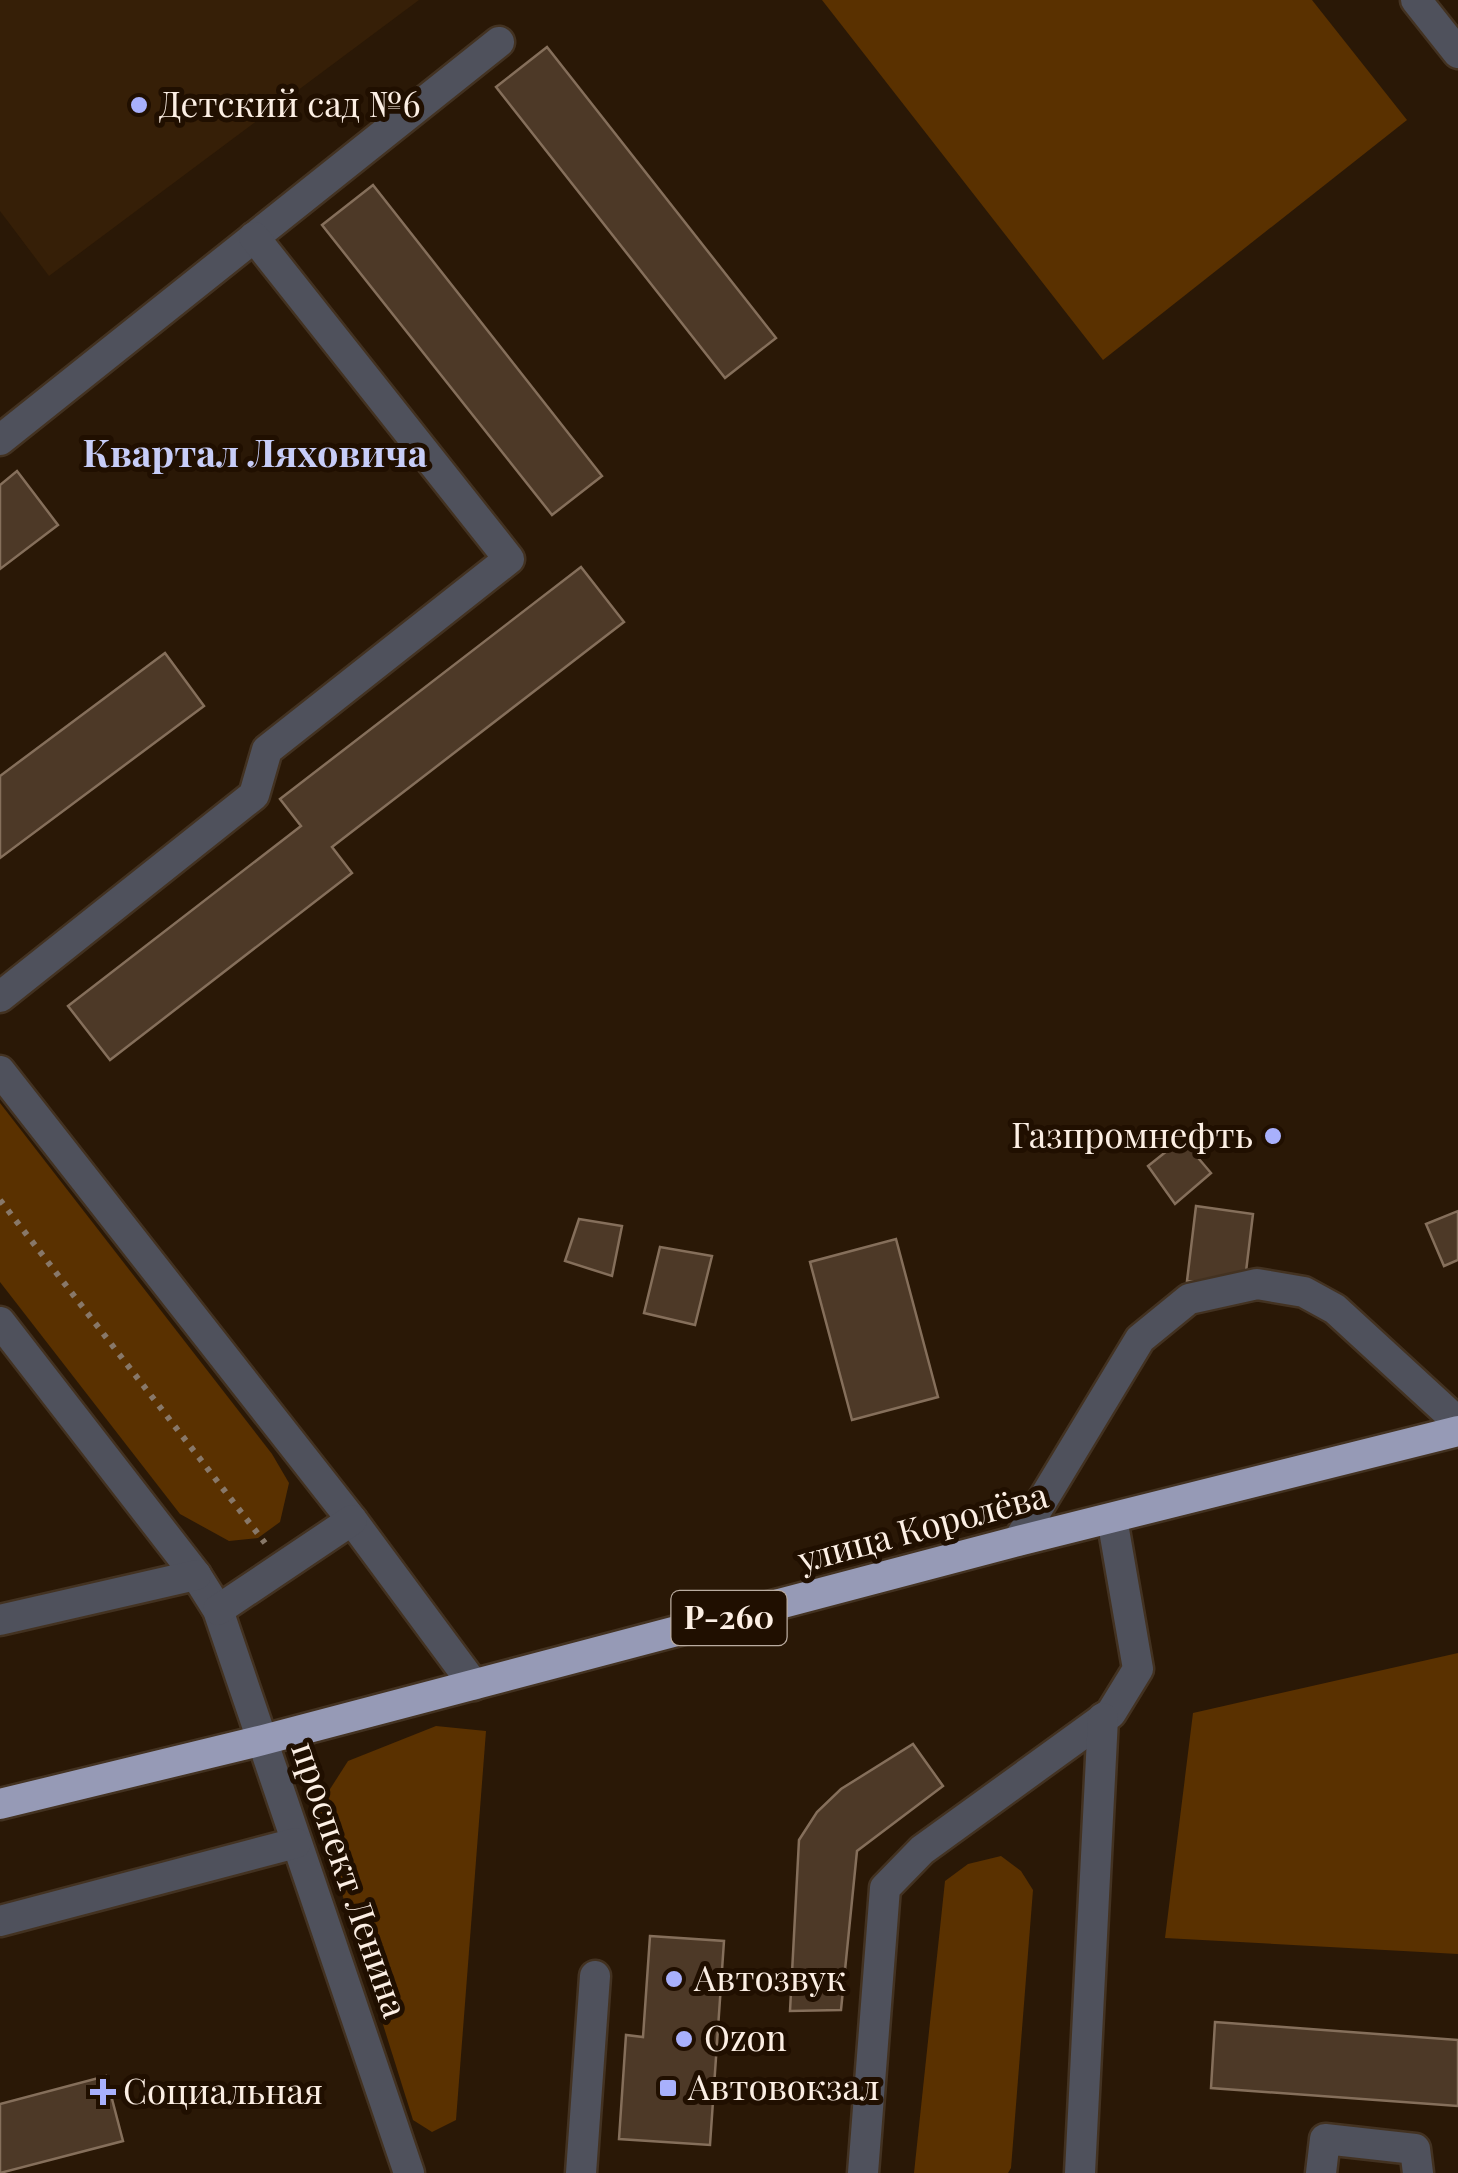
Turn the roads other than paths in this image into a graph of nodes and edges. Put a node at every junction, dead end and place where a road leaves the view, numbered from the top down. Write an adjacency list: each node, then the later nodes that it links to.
1 (1416, 0): 3 (street)
2 (498, 42): 4 (street)
3 (1458, 53)
4 (254, 238): 5 (street); 6 (street)
5 (0, 440)
6 (0, 997)
7 (0, 1071): 12 (street)
8 (0, 1322): 14 (street, проспект Ленина)
9 (1458, 1422): 13 (street)
10 (1458, 1431): 11 (highway, улица Королёва / Р-260)
11 (1112, 1518): 13 (highway, улица Королёва / Р-260); 18 (street)
12 (352, 1520): 15 (street); 17 (street)
13 (1018, 1541): 17 (highway, улица Королёва / Р-260)
14 (196, 1576): 15 (street, проспект Ленина); 16 (street)
15 (218, 1610): 19 (street, проспект Ленина)
16 (0, 1620)
17 (474, 1685): 19 (highway, улица Королёва / Р-260)
18 (1103, 1718): 26 (street); 27 (street)
19 (262, 1740): 20 (highway, улица Королёва / Р-260); 21 (street, проспект Ленина)
20 (0, 1804)
21 (296, 1844): 22 (street); 24 (street, проспект Ленина)
22 (0, 1921)
23 (595, 1976): 25 (street)
24 (408, 2173)
25 (581, 2173)
26 (863, 2173)
27 (1080, 2173)
28 (1321, 2173): 29 (street)
29 (1418, 2173)

